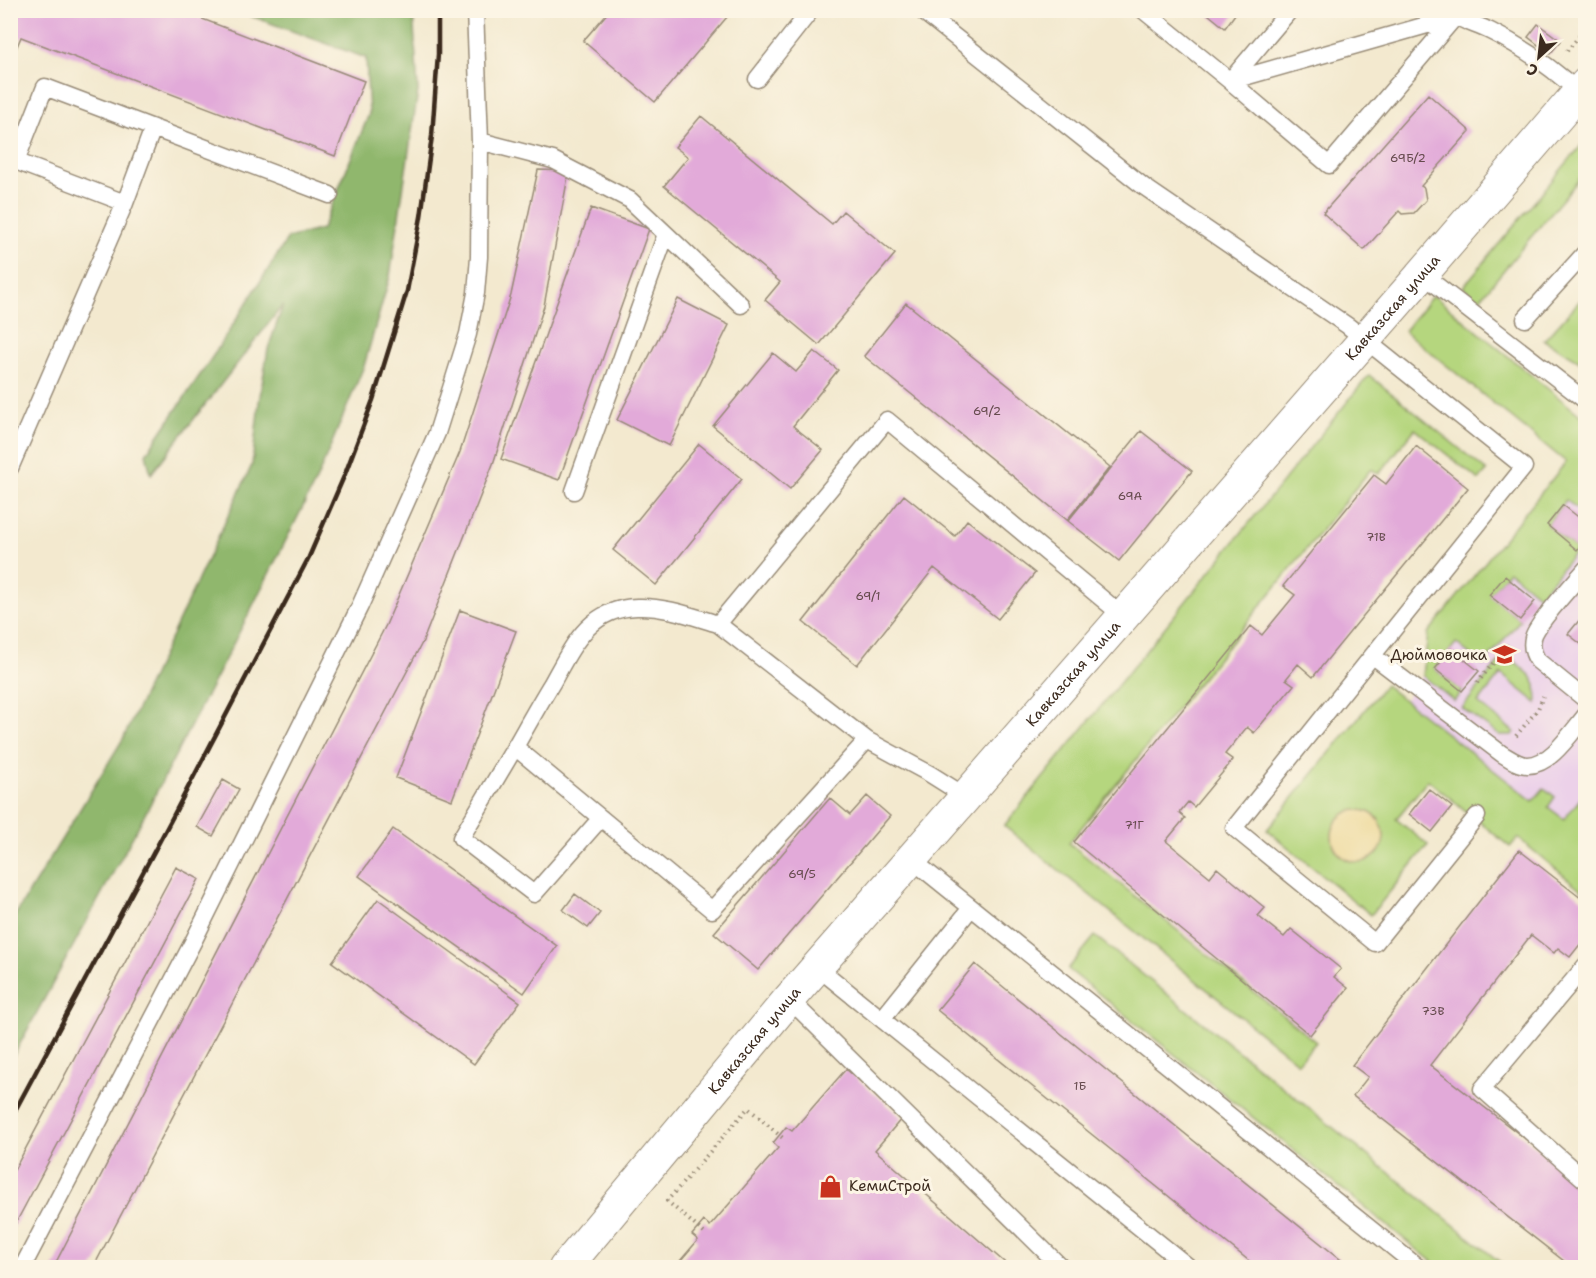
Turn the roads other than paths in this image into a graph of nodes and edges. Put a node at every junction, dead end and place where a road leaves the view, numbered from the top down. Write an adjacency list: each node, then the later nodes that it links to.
1 (474, 10): 11 (lane)
2 (811, 10): 7 (lane)
3 (921, 10): 20 (lane)
4 (1143, 10): 8 (lane)
5 (1290, 10): 8 (lane)
6 (1451, 14): 8 (lane); 8 (lane); 9 (lane)
7 (757, 79)
8 (1230, 81)
9 (1583, 91): 17 (street, Кавказская улица)
10 (153, 128): 12 (lane); 13 (lane); 14 (lane)
11 (480, 141): 15 (lane); 42 (lane)
12 (14, 160): 14 (lane)
13 (330, 195)
14 (124, 203): 22 (lane)
15 (666, 234): 18 (lane); 23 (lane)
16 (1586, 252): 19 (lane)
17 (1422, 274): 20 (street, Кавказская улица); 21 (lane)
18 (741, 304)
19 (1525, 319)
20 (1364, 339): 25 (street, Кавказская улица); 27 (lane)
21 (1586, 401)
22 (10, 468)
23 (574, 491)
24 (1586, 569): 28 (lane)
25 (1123, 616): 26 (lane); 32 (street, Кавказская улица)
26 (718, 624): 30 (lane); 31 (lane)
27 (1373, 656): 29 (lane); 33 (lane)
28 (1586, 699)
29 (1586, 715)
30 (867, 740): 32 (lane); 34 (lane)
31 (515, 747): 34 (lane); 34 (lane)
32 (965, 796): 35 (street, Кавказская улица)
33 (1477, 816)
34 (601, 818)
35 (911, 859): 36 (lane); 38 (street, Кавказская улица)
36 (971, 908): 40 (lane); 46 (lane)
37 (1586, 965): 41 (lane)
38 (817, 967): 39 (street, Кавказская улица); 40 (lane)
39 (789, 999): 43 (street, Кавказская улица); 44 (lane)
40 (882, 1019): 45 (lane)
41 (1586, 1181)
42 (22, 1268)
43 (566, 1268)
44 (1062, 1268)
45 (1190, 1268)
46 (1419, 1268)

